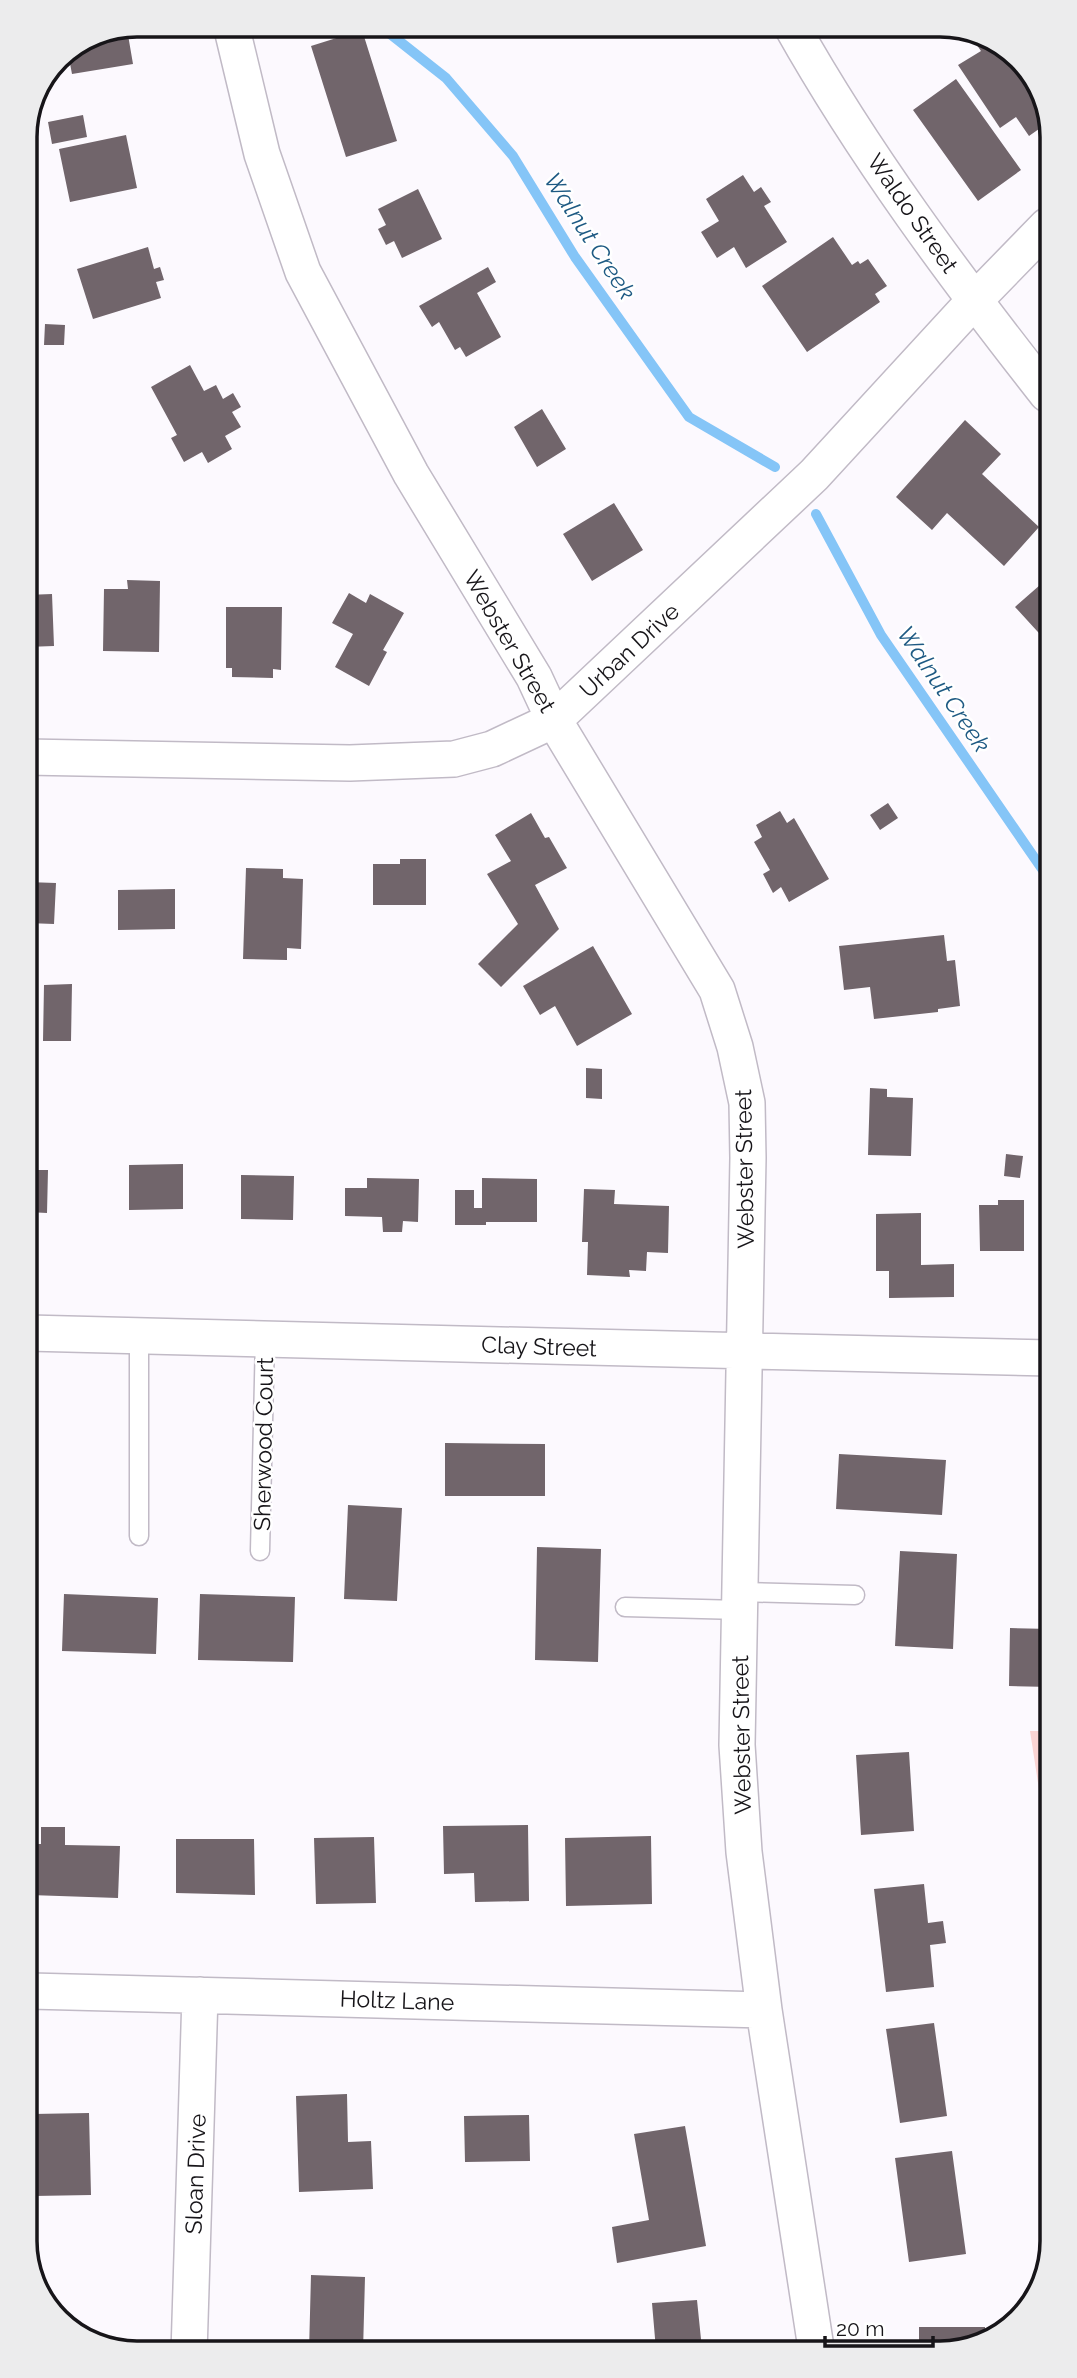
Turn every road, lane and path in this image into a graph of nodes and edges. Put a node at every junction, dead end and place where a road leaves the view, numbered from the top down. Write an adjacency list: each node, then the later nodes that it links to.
1 (234, 37): 6 (street, Webster Street)
2 (798, 37): 4 (street, Waldo Street)
3 (1040, 233): 4 (street, Urban Drive)
4 (974, 301): 5 (street, Waldo Street); 6 (street, Urban Drive)
5 (1040, 385)
6 (554, 720): 7 (street, Urban Drive); 11 (street, Webster Street)
7 (37, 757)
8 (37, 1333): 9 (street, Clay Street)
9 (139, 1335): 10 (street, Clay Street); 13 (lane)
10 (265, 1337): 11 (street, Clay Street); 14 (lane, Sherwood Court)
11 (744, 1353): 12 (street, Clay Street); 16 (street, Webster Street)
12 (1040, 1358)
13 (139, 1536)
14 (260, 1551)
15 (855, 1595): 16 (lane)
16 (740, 1601): 17 (lane); 20 (street, Webster Street)
17 (625, 1606)
18 (37, 1991): 19 (street, Holtz Lane)
19 (200, 1995): 20 (street, Holtz Lane); 21 (street, Sloan Drive)
20 (764, 2010): 22 (street, Webster Street)
21 (189, 2341)
22 (815, 2341)

